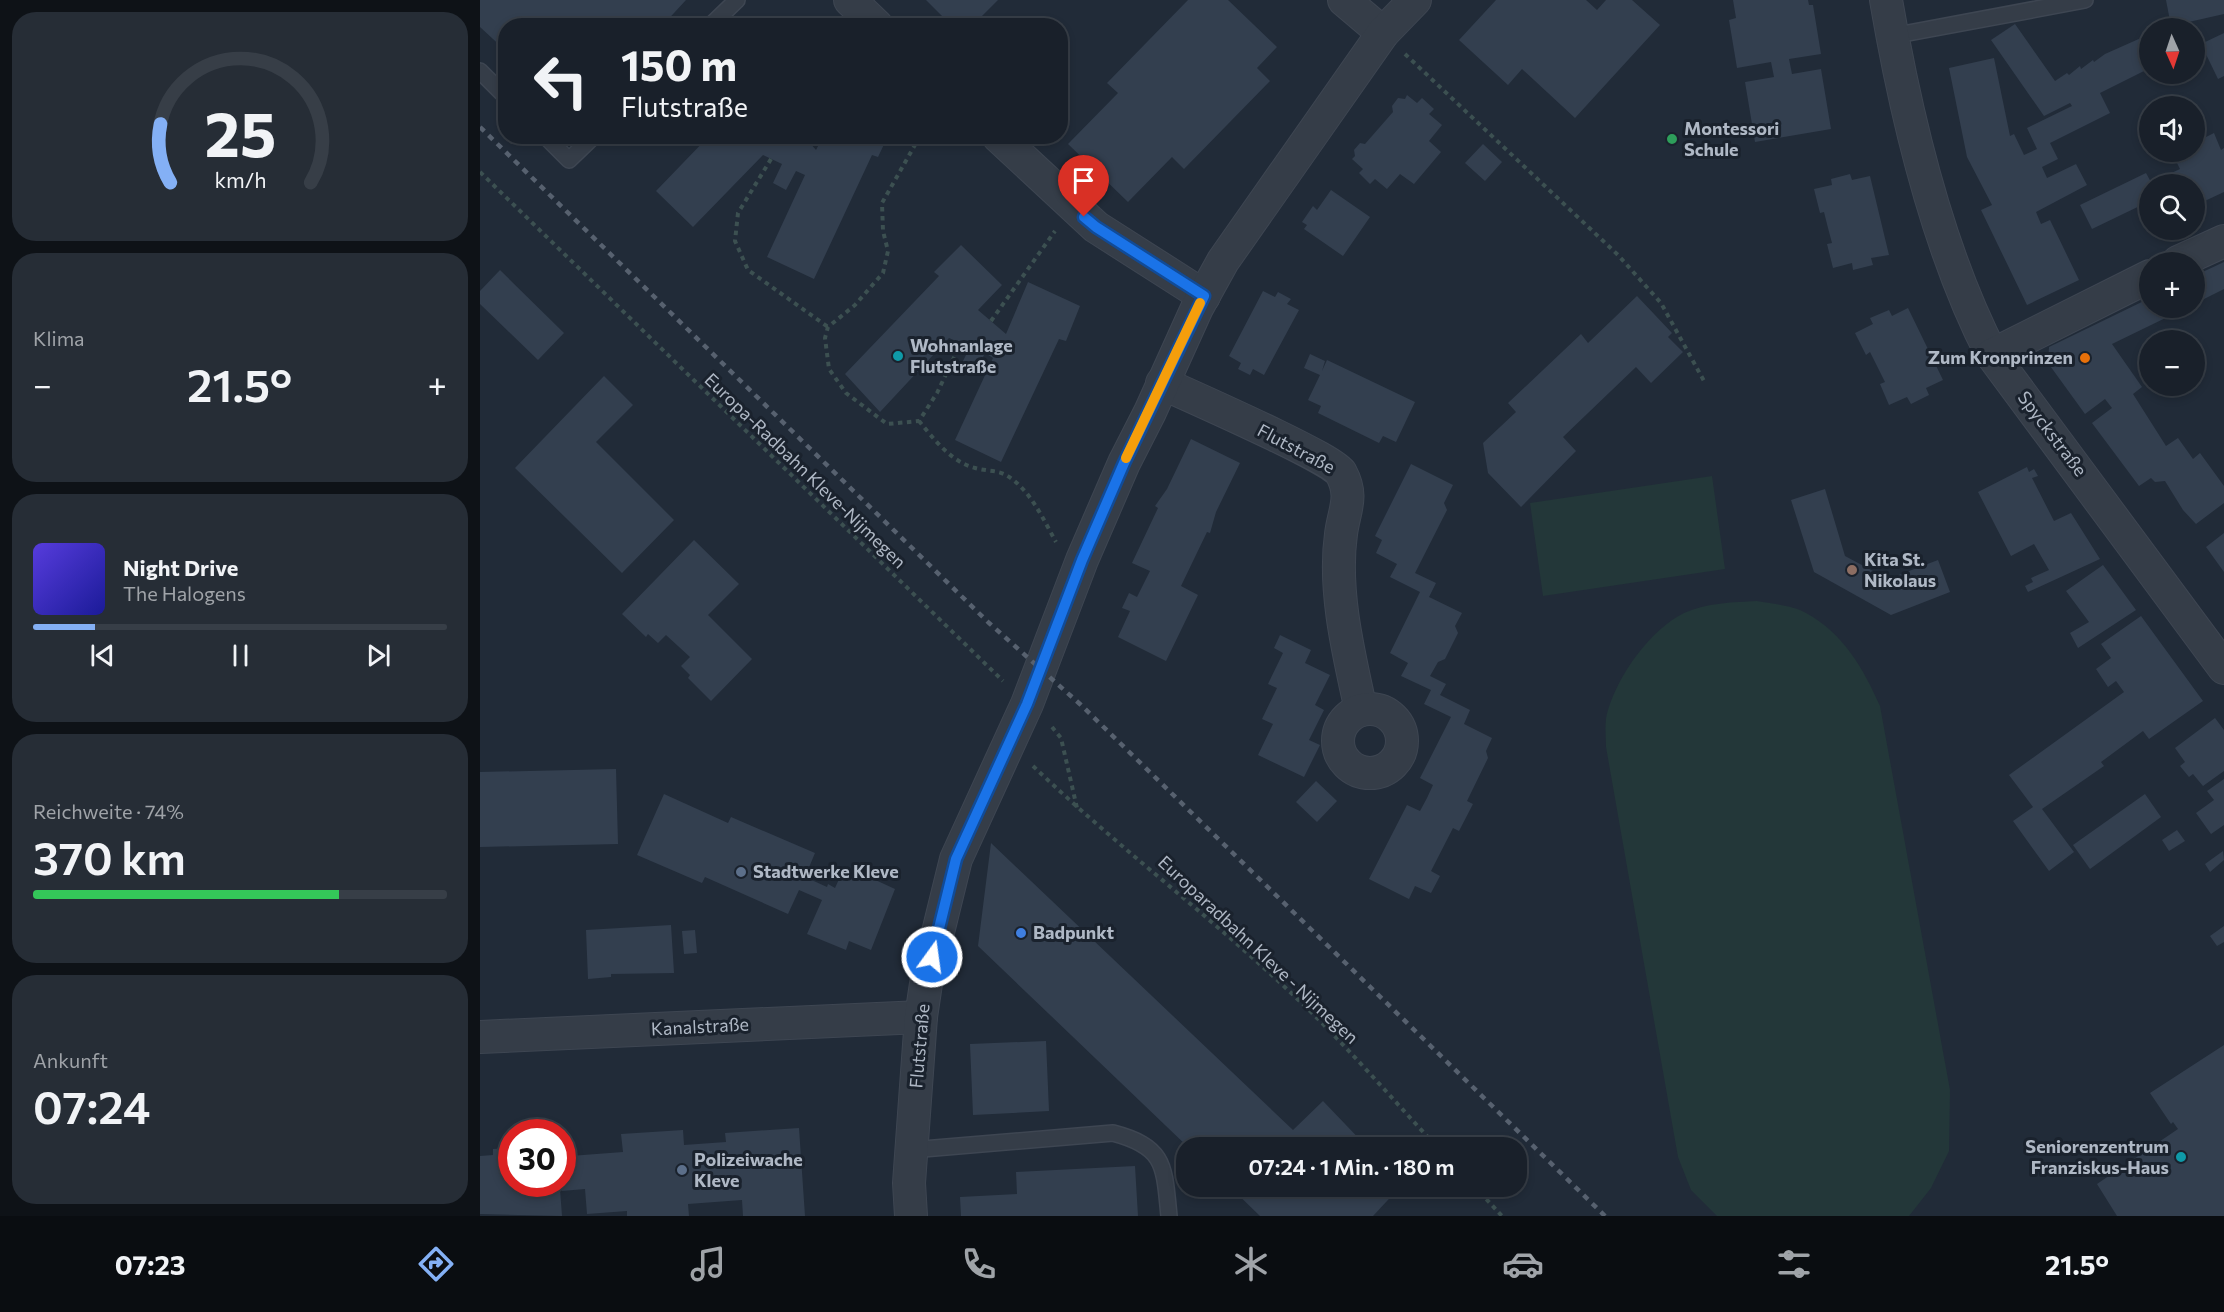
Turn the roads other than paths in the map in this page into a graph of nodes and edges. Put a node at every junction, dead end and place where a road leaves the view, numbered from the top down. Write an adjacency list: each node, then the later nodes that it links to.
1 (737, 0): 7 (lane)
2 (850, 0): 8 (street)
3 (1344, 0): 9 (street)
4 (1415, 0): 9 (street, Flutstraße)
5 (1886, 0): 10 (street, Spyckstraße)
6 (2085, 0): 10 (lane)
7 (718, 18)
8 (869, 18)
9 (1383, 33): 19 (street, Flutstraße)
10 (1892, 36): 20 (street, Spyckstraße)
11 (480, 71): 12 (lane)
12 (498, 89)
13 (553, 144): 14 (lane)
14 (585, 144)
15 (1007, 144): 19 (street)
16 (2224, 240): 17 (street)
17 (2199, 252)
18 (2139, 282): 20 (street)
19 (1204, 296): 21 (street, Flutstraße)
20 (1992, 355): 22 (street, Spyckstraße)
21 (1162, 383): 23 (street, Flutstraße); 24 (street, Flutstraße)
22 (2224, 668)
23 (1361, 710)
24 (921, 1017): 25 (street, Kanalstraße); 26 (street, Flutstraße)
25 (480, 1037)
26 (911, 1150): 27 (street, Flutstraße); 28 (lane)
27 (910, 1216)
28 (1169, 1216)

